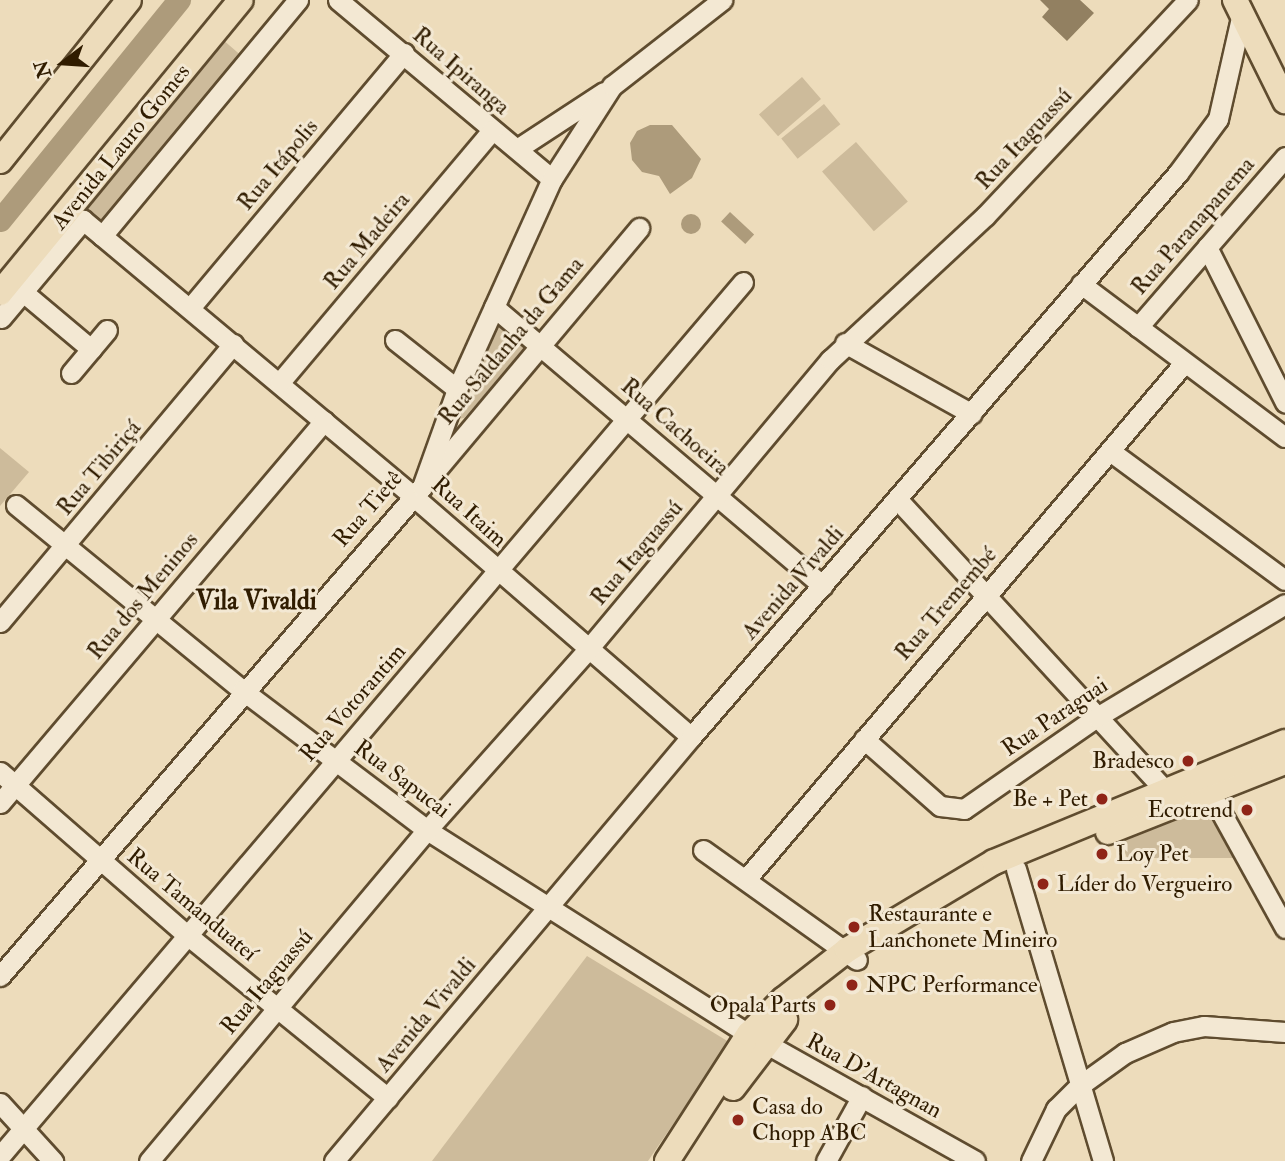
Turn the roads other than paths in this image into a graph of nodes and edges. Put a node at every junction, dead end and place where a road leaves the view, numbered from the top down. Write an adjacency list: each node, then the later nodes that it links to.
1 (129, 0): 15 (main road)
2 (225, 0): 20 (main road, Avenida Lauro Gomes)
3 (241, 0): 23 (main road, Avenida Lauro Gomes)
4 (298, 0): 18 (street)
5 (338, 0): 9 (street, Rua Ipiranga)
6 (722, 0): 10 (street, Rua Tietê)
7 (1188, 0): 31 (street, Rua Itaguassú)
8 (1238, 7): 11 (main road); 22 (street, Avenida Vivaldi)
9 (404, 52): 12 (street, Rua Ipiranga); 25 (street, Rua Itápolis)
10 (612, 86): 13 (street); 16 (street, Rua Tietê)
11 (1285, 101)
12 (492, 130): 13 (street, Rua Ipiranga); 36 (street, Rua Madeira)
13 (517, 149): 16 (street, Rua Ipiranga)
14 (1285, 157): 19 (street, Rua Paranapanema)
15 (0, 161)
16 (552, 178): 24 (street, Rua Tietê)
17 (639, 228): 30 (street, Rua Saldanha da Gama)
18 (102, 236): 23 (street, Rua Itaim); 25 (street, Rua Itaim)
19 (1208, 247): 27 (street, Rua Paranapanema); 38 (street)
20 (0, 273)
21 (743, 282): 41 (street, Rua Votorantim)
22 (1081, 284): 27 (street, Rua Paranapanema); 39 (street, Avenida Vivaldi)
23 (11, 293): 26 (street); 33 (street)
24 (494, 307): 30 (street, Rua Cachoeira); 37 (street, Rua Tietê)
25 (190, 308): 32 (street, Rua Itaim)
26 (1, 318)
27 (1138, 327): 34 (street, Rua Paranapanema)
28 (107, 330): 33 (street)
29 (395, 340): 37 (street)
30 (539, 343): 41 (street, Rua Cachoeira); 43 (street, Rua Saldanha da Gama)
31 (845, 343): 39 (street); 47 (street, Rua Itaguassú)
32 (233, 344): 36 (street, Rua Itaim); 50 (street, Rua Tibiriçá)
33 (90, 349): 35 (street)
34 (1184, 363): 44 (street, Rua Paranapanema); 45 (street, Rua Tremembé)
35 (71, 373)
36 (280, 382): 42 (street, Rua Itaim)
37 (457, 389): 40 (street, Rua Tietê)
38 (1285, 402)
39 (972, 414): 48 (street, Avenida Vivaldi)
40 (446, 416): 43 (street); 46 (street, Rua Tietê)
41 (629, 419): 47 (street, Rua Cachoeira); 51 (street, Rua Votorantim)
42 (324, 421): 46 (street, Rua Itaim); 56 (street, Rua dos Meninos)
43 (470, 427): 46 (street, Rua Saldanha da Gama)
44 (1285, 437)
45 (1110, 451): 52 (street); 54 (street, Rua Tremembé)
46 (418, 491): 51 (street, Rua Itaim); 59 (street, Rua Tietê)
47 (718, 496): 53 (street, Rua Cachoeira); 58 (street, Rua Itaguassú)
48 (898, 500): 53 (street, Avenida Vivaldi); 54 (street)
49 (16, 505): 50 (street, Rua Sapucai)
50 (66, 547): 56 (street, Rua Sapucai); 57 (street, Rua Tibiriçá)
51 (499, 572): 58 (street, Rua Itaim); 64 (street, Rua Votorantim)
52 (1285, 580)
53 (823, 586): 61 (street, Avenida Vivaldi)
54 (985, 597): 60 (street); 62 (street, Rua Tremembé)
55 (1285, 604): 60 (street, Rua Paraguai)
56 (156, 619): 59 (street, Rua Sapucai); 68 (street, Rua dos Meninos)
57 (0, 622)
58 (589, 648): 61 (street, Rua Itaim); 72 (street, Rua Itaguassú)
59 (242, 690): 64 (street, Rua Sapucai); 74 (street, Rua Tietê)
60 (1097, 717): 62 (street, Rua Paraguai); 69 (street)
61 (691, 737): 77 (street, Avenida Vivaldi)
62 (864, 738): 76 (street, Rua Tremembé)
63 (1285, 742): 67 (main road)
64 (336, 760): 72 (street, Rua Sapucai); 79 (street, Rua Votorantim)
65 (1285, 762): 67 (main road)
66 (0, 772): 68 (street, Rua Tamanduateí)
67 (1212, 783): 69 (main road); 71 (main road); 78 (street)
68 (15, 785): 70 (street, Rua dos Meninos); 74 (street, Rua Tamanduateí)
69 (1165, 790): 71 (main road); 75 (main road)
70 (0, 803)
71 (1143, 819): 75 (main road)
72 (427, 830): 77 (street, Rua Sapucai); 82 (street, Rua Itaguassú)
73 (703, 850): 76 (street)
74 (102, 860): 79 (street, Rua Tamanduateí); 81 (street, Rua Tietê)
75 (1018, 860): 80 (main road); 85 (street)
76 (747, 878): 80 (street)
77 (548, 910): 84 (street, Rua Sapucai); 87 (street, Avenida Vivaldi)
78 (1285, 928)
79 (186, 934): 82 (street, Rua Tamanduateí); 89 (street, Rua Votorantim)
80 (852, 955): 84 (main road)
81 (0, 976)
82 (277, 1009): 87 (street, Rua Tamanduateí); 93 (street, Rua Itaguassú)
83 (1285, 1031): 85 (street)
84 (756, 1039): 86 (street, Rua D'Artagnan); 95 (main road); 96 (main road)
85 (1079, 1086): 99 (street); 100 (street)
86 (862, 1097): 97 (street); 98 (street, Rua D'Artagnan)
87 (388, 1098): 94 (street, Avenida Vivaldi)
88 (0, 1103): 89 (street)
89 (22, 1125): 90 (street); 91 (street, Rua Votorantim); 92 (street)
90 (0, 1134)
91 (0, 1156)
92 (53, 1161)
93 (149, 1161)
94 (334, 1161)
95 (667, 1161)
96 (684, 1161)
97 (826, 1161)
98 (975, 1161)
99 (1031, 1161)
100 (1103, 1161)

